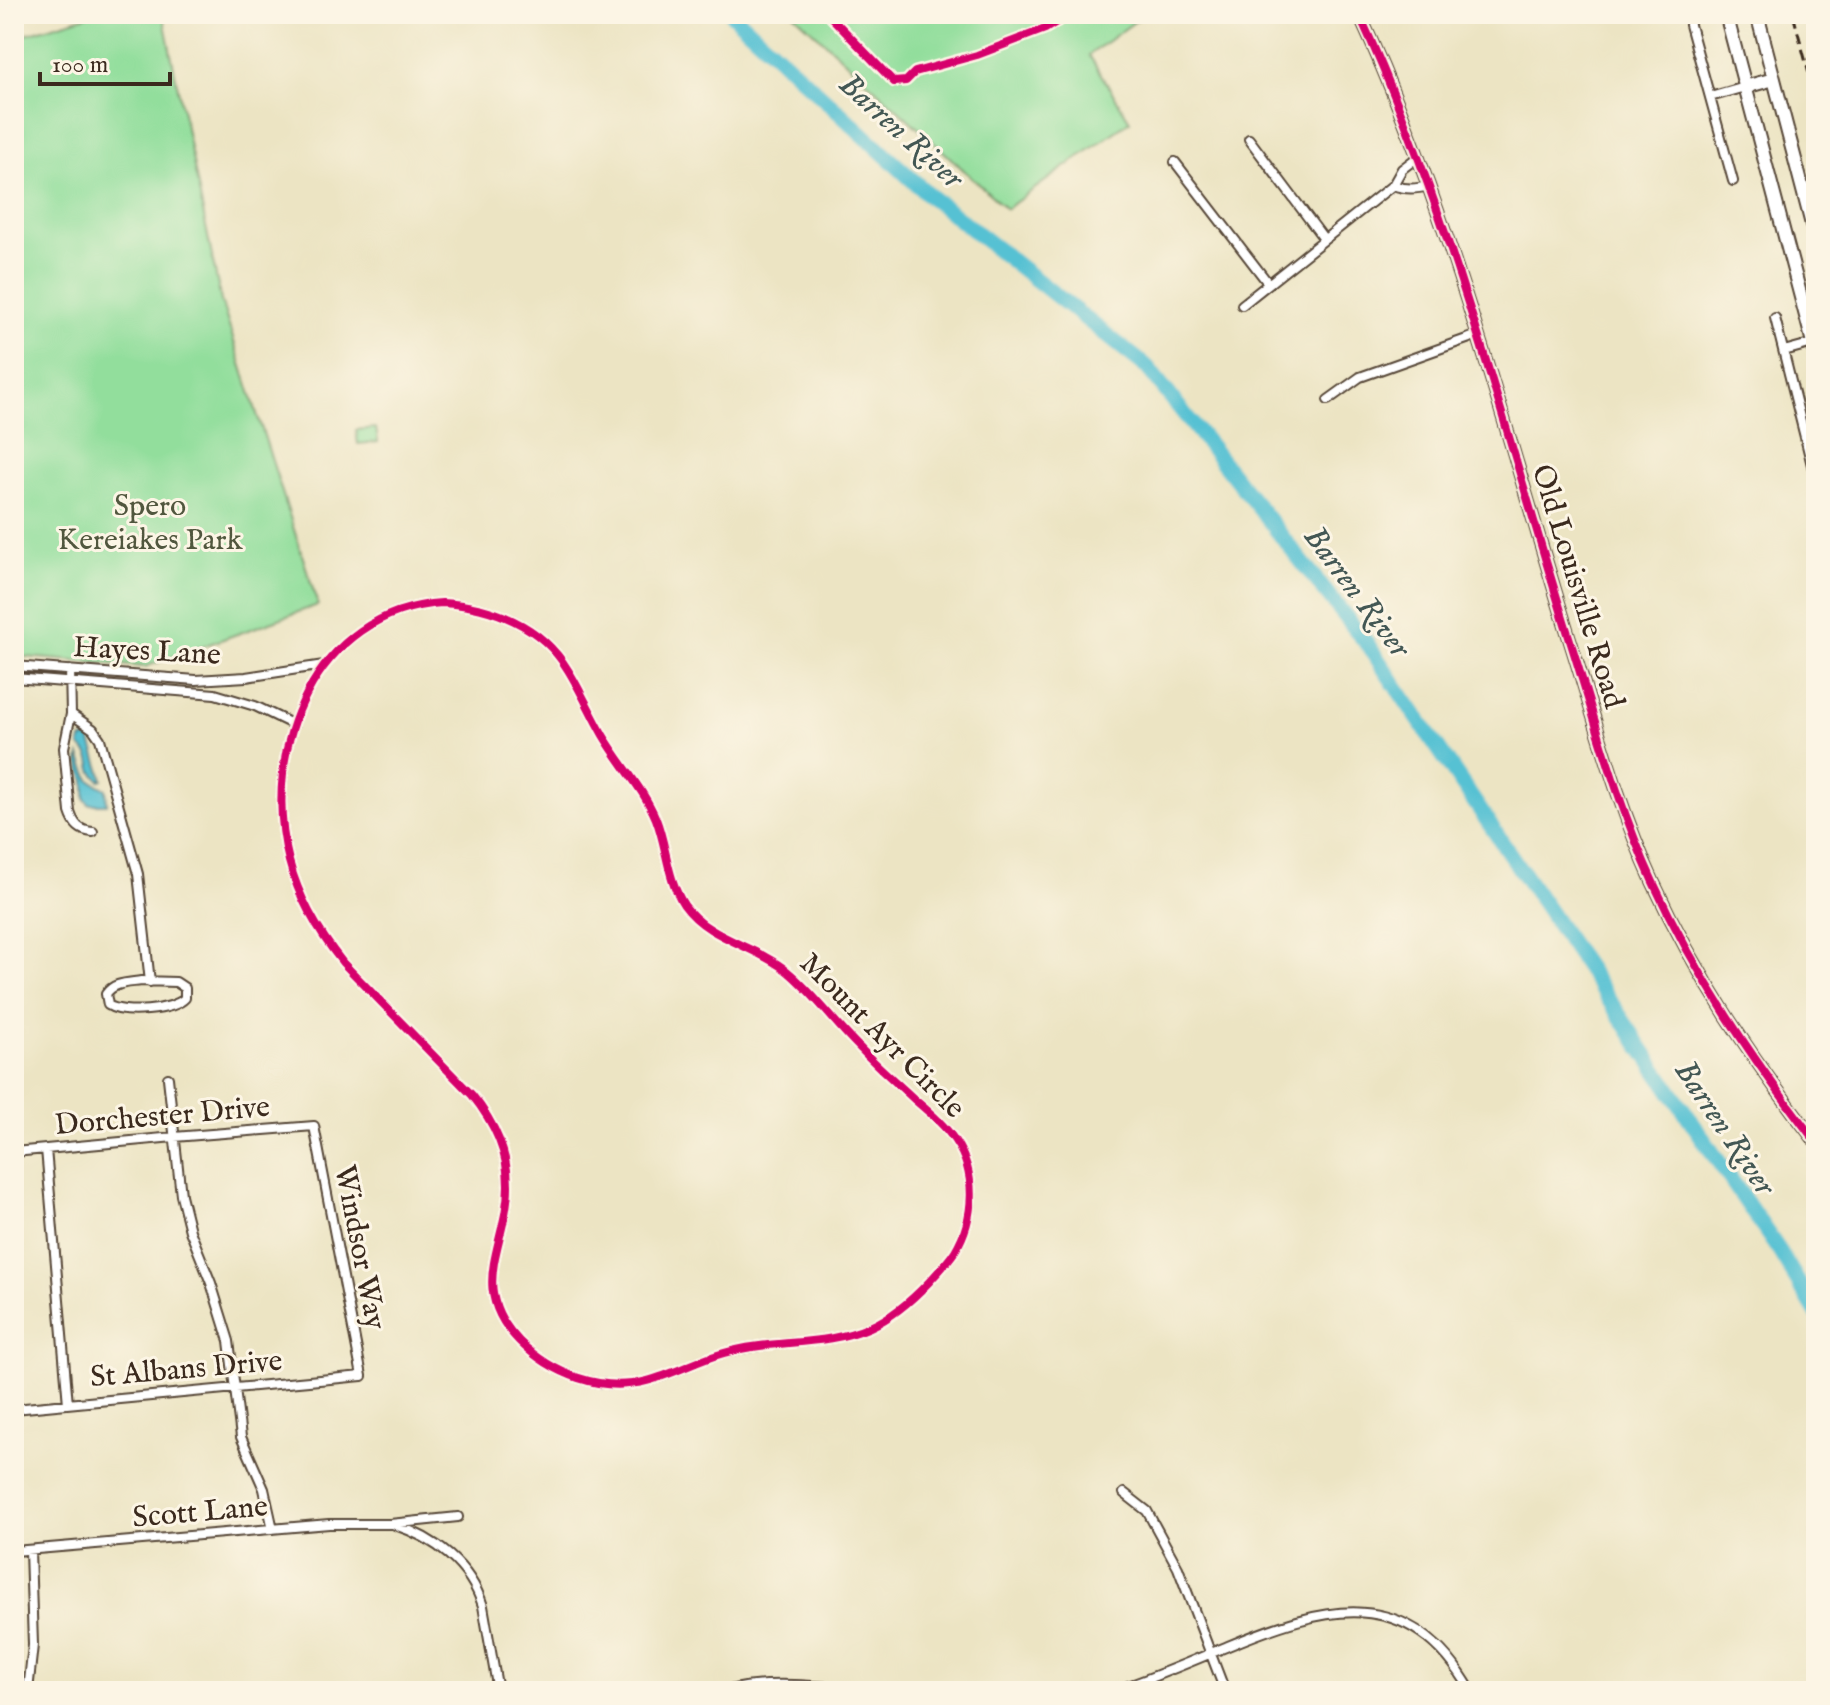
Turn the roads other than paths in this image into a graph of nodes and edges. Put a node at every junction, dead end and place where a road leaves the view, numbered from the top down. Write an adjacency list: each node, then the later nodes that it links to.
1 (1359, 14): 9 (street, Old Louisville Road)
2 (1726, 14): 6 (main road)
3 (1757, 14): 5 (main road)
4 (1690, 25): 7 (street)
5 (1774, 79): 6 (main road); 15 (main road)
6 (1745, 87): 7 (street); 20 (main road)
7 (1710, 97): 11 (street)
8 (1249, 139): 14 (street)
9 (1419, 156): 12 (street); 13 (street, Old Louisville Road)
10 (1175, 162): 16 (street)
11 (1733, 181)
12 (1393, 185): 13 (street); 14 (street)
13 (1429, 186): 19 (street, Old Louisville Road)
14 (1324, 239): 16 (street)
15 (1816, 240)
16 (1268, 283): 17 (street)
17 (1242, 305)
18 (1775, 318): 21 (street)
19 (1478, 335): 22 (street); 36 (street, Old Louisville Road)
20 (1815, 347): 21 (street)
21 (1784, 351): 23 (street)
22 (1328, 400)
23 (1816, 481)
24 (324, 665): 26 (street, Hayes Lane); 30 (street, Mount Ayr Circle); 30 (street, Mount Ayr Circle)
25 (14, 666): 26 (street, Hayes Lane)
26 (70, 670): 28 (street)
27 (14, 678): 28 (street, Hayes Lane)
28 (70, 683): 29 (street); 30 (street, Hayes Lane)
29 (71, 714): 31 (street); 32 (street)
30 (294, 725)
31 (93, 832)
32 (150, 982): 32 (street)
33 (168, 1078): 35 (street)
34 (314, 1126): 35 (street, Dorchester Drive); 39 (street, Windsor Way)
35 (174, 1137): 37 (street, Dorchester Drive); 40 (street)
36 (1816, 1142)
37 (46, 1149): 38 (street, Dorchester Drive); 41 (street)
38 (14, 1152)
39 (362, 1376): 40 (street, St Albans Drive)
40 (235, 1388): 41 (street, St Albans Drive); 46 (street)
41 (68, 1404): 42 (street, St Albans Drive)
42 (14, 1409)
43 (1124, 1493): 49 (street)
44 (458, 1517): 45 (street, Scott Lane)
45 (390, 1524): 46 (street, Scott Lane); 51 (street, Scott Lane)
46 (273, 1529): 47 (street, Scott Lane)
47 (30, 1550): 48 (street, Scott Lane); 50 (street)
48 (14, 1551)
49 (1210, 1654): 54 (street); 55 (street); 56 (street)
50 (28, 1691)
51 (498, 1691)
52 (727, 1691): 53 (street)
53 (870, 1691)
54 (1114, 1691)
55 (1225, 1691)
56 (1471, 1691)

